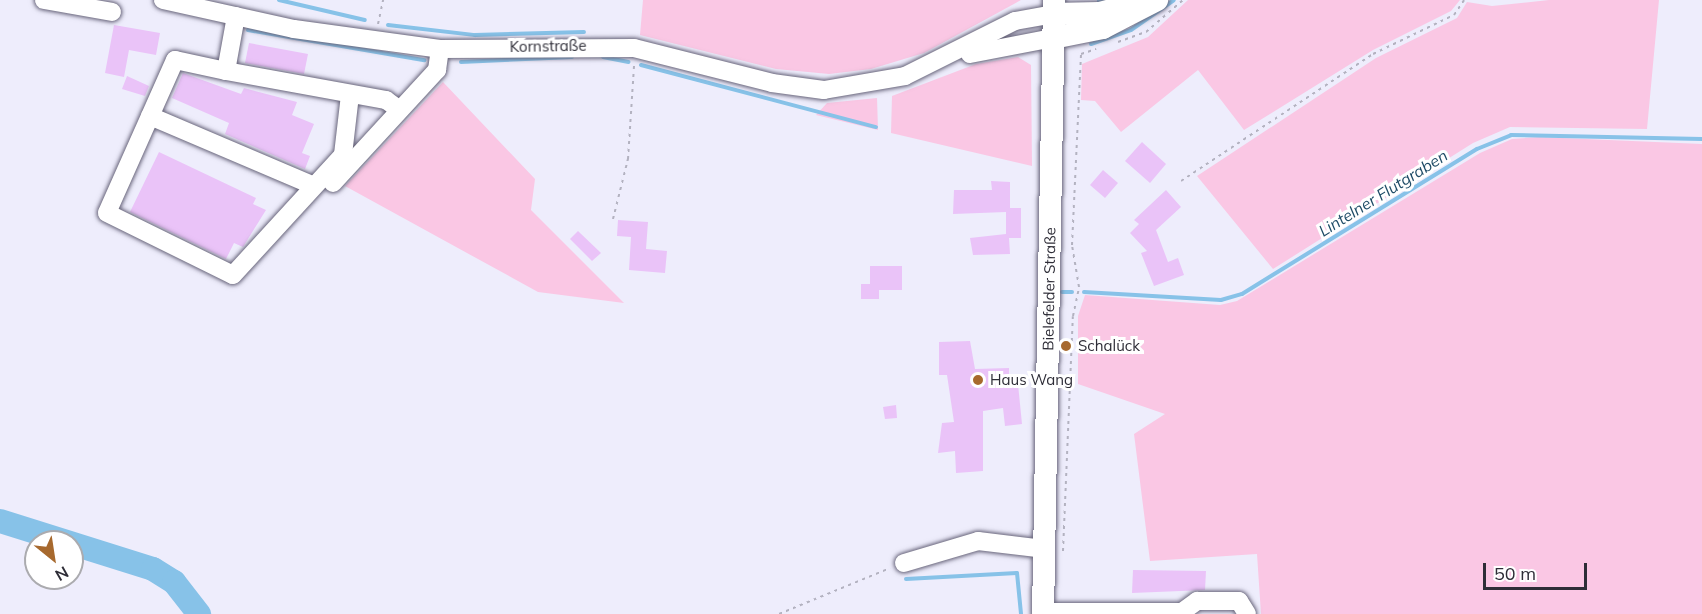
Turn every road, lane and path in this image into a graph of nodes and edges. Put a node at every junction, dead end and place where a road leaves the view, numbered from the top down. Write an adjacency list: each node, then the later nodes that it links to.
1 (44, 0): 8 (street)
2 (164, 0): 9 (street, Kornstraße)
3 (383, 0): 11 (path)
4 (1139, 0): 7 (main road)
5 (1157, 0): 10 (main road)
6 (1464, 0): 21 (path)
7 (1054, 7): 10 (main road, Bielefelder Straße); 15 (street, Kornstraße)
8 (112, 12)
9 (236, 16): 11 (street, Kornstraße); 16 (street)
10 (1053, 38): 15 (street, Kornstraße); 25 (main road, Bielefelder Straße)
11 (375, 42): 13 (street, Kornstraße)
12 (634, 48): 13 (street, Kornstraße); 15 (street, Kornstraße); 24 (path)
13 (440, 49): 18 (street)
14 (1081, 54): 25 (path)
15 (928, 67)
16 (226, 71): 17 (street); 19 (street)
17 (350, 95): 18 (street); 20 (street)
18 (400, 111): 20 (street)
19 (150, 116): 22 (street); 22 (street)
20 (347, 159): 22 (street); 23 (street)
21 (1181, 181)
22 (314, 186)
23 (314, 205)
24 (614, 219)
25 (1050, 555): 26 (street); 27 (main road, Bielefelder Straße)
26 (904, 563): 29 (path)
27 (1043, 613): 28 (street)
28 (1182, 613): 30 (street)
29 (779, 614)
30 (1247, 614)

